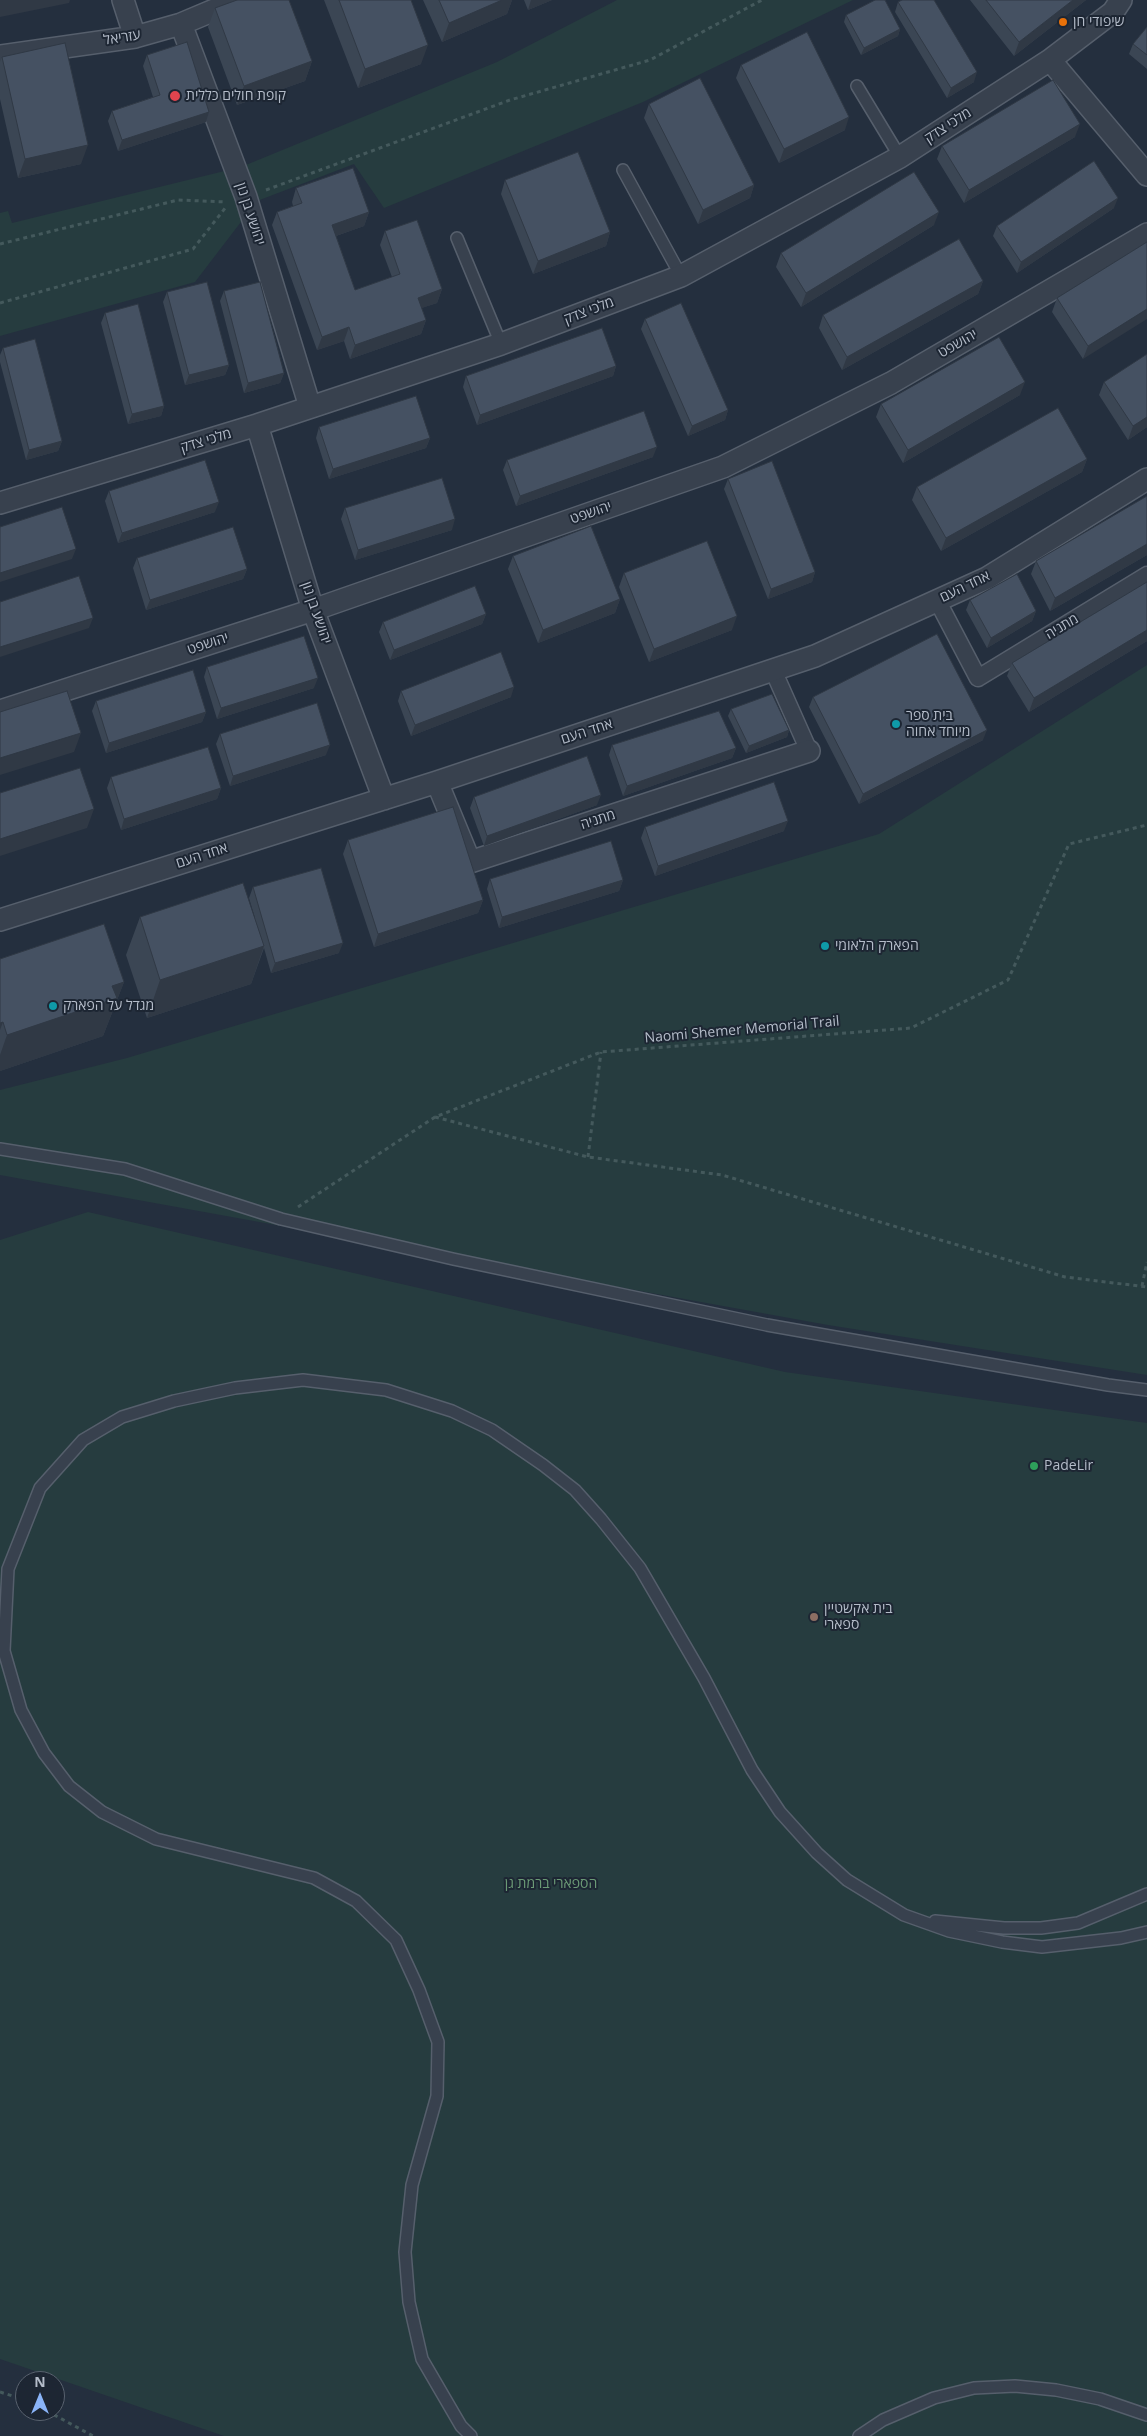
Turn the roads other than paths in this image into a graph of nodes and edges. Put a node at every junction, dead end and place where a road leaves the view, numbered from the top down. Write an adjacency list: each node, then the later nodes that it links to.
1 (123, 0): 5 (street)
2 (238, 0): 4 (street, עזריאל)
3 (1121, 0): 7 (street, מלכי צדק)
4 (181, 24): 5 (street, עזריאל); 16 (street, יהושע בן נון)
5 (135, 37): 6 (street, עזריאל)
6 (0, 56)
7 (1050, 60): 9 (street, מלכי צדק); 11 (street)
8 (857, 86): 9 (lane)
9 (900, 156): 14 (street, מלכי צדק)
10 (623, 170): 14 (lane)
11 (1147, 175)
12 (1147, 234): 22 (street, יהושפט)
13 (457, 238): 15 (lane)
14 (681, 276): 15 (street, מלכי צדק)
15 (502, 344): 16 (street, מלכי צדק)
16 (310, 407): 17 (street, מלכי צדק)
17 (258, 425): 19 (street, מלכי צדק); 22 (street, יהושע בן נון)
18 (1147, 479): 21 (street, אחד העם)
19 (0, 503)
20 (1147, 575): 21 (street, מתניה)
21 (937, 600): 23 (street, אחד העם)
22 (313, 610): 24 (street, יהושפט); 27 (street, יהושע בן נון)
23 (773, 670): 25 (street); 26 (street, אחד העם)
24 (0, 711)
25 (809, 751): 26 (street, מתניה)
26 (437, 782): 27 (street, אחד העם)
27 (384, 799): 28 (street, אחד העם)
28 (0, 920)
29 (0, 1150): 30 (lane)
30 (1147, 1390)
31 (1147, 1894): 32 (lane)
32 (904, 1915): 33 (lane); 35 (lane)
33 (1147, 1932)
34 (1147, 2415): 36 (lane)
35 (471, 2436)
36 (859, 2436)

